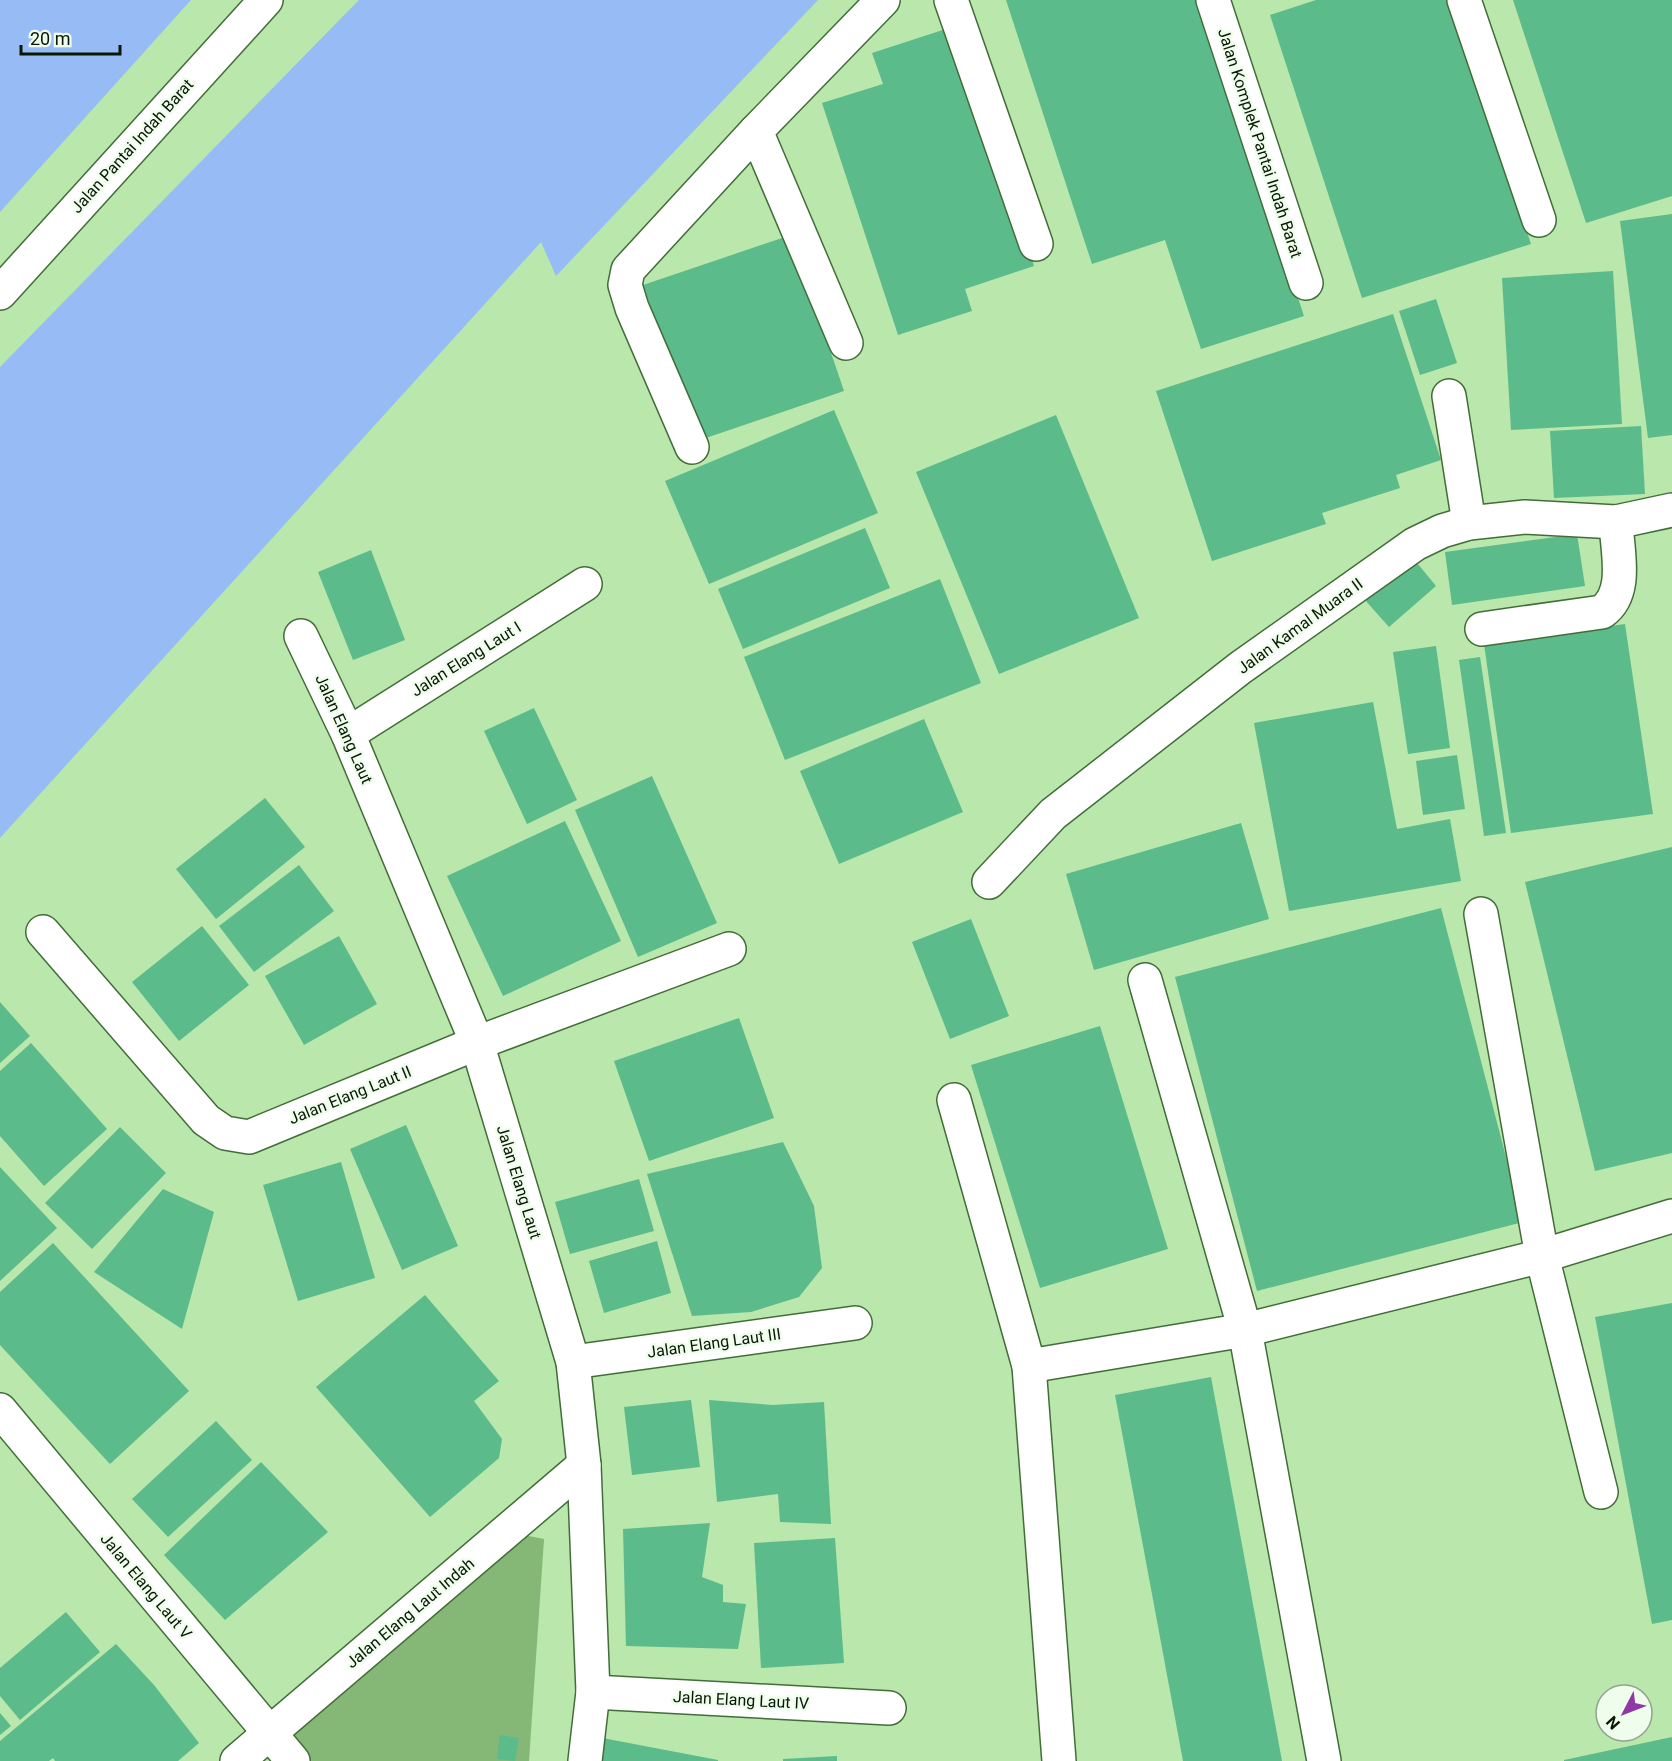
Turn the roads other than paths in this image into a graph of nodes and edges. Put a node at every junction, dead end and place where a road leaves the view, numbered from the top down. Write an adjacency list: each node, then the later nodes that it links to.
1 (266, 0): 10 (street, Jalan Pantai Indah Barat)
2 (883, 0): 6 (street)
3 (951, 0): 8 (street)
4 (1464, 0): 7 (street)
5 (1216, 1): 9 (street, Jalan Komplek Pantai Indah Barat)
6 (756, 131): 11 (street); 13 (street)
7 (1539, 220)
8 (1036, 244)
9 (1306, 284)
10 (0, 292)
11 (846, 343)
12 (1449, 396): 16 (street)
13 (692, 447)
14 (1672, 510): 15 (street, Jalan Kamal Muara II)
15 (1616, 522): 16 (street, Jalan Kamal Muara II); 18 (street)
16 (1469, 523): 21 (street, Jalan Kamal Muara II)
17 (585, 584): 20 (street, Jalan Elang Laut I)
18 (1482, 628)
19 (301, 636): 20 (street, Jalan Elang Laut)
20 (348, 734): 26 (street, Jalan Elang Laut)
21 (989, 882)
22 (1482, 914): 29 (street)
23 (43, 932): 26 (street, Jalan Elang Laut II)
24 (729, 949): 26 (street, Jalan Elang Laut II)
25 (1145, 980): 31 (street)
26 (477, 1043): 32 (street, Jalan Elang Laut)
27 (954, 1100): 33 (street)
28 (1672, 1216): 29 (street)
29 (1542, 1256): 31 (street); 36 (street)
30 (855, 1323): 32 (street, Jalan Elang Laut III)
31 (1245, 1330): 33 (street); 44 (street)
32 (573, 1362): 35 (street, Jalan Elang Laut)
33 (1029, 1366): 43 (street)
34 (0, 1410): 39 (street, Jalan Elang Laut V)
35 (584, 1465): 37 (street, Jalan Elang Laut); 39 (street, Jalan Elang Laut Indah)
36 (1600, 1492)
37 (593, 1692): 38 (street, Jalan Elang Laut IV); 42 (street, Jalan Elang Laut)
38 (889, 1708)
39 (269, 1733): 40 (street, Jalan Elang Laut Indah); 41 (street, Jalan Elang Laut V)
40 (237, 1761)
41 (293, 1761)
42 (585, 1761)
43 (1059, 1761)
44 (1324, 1761)

